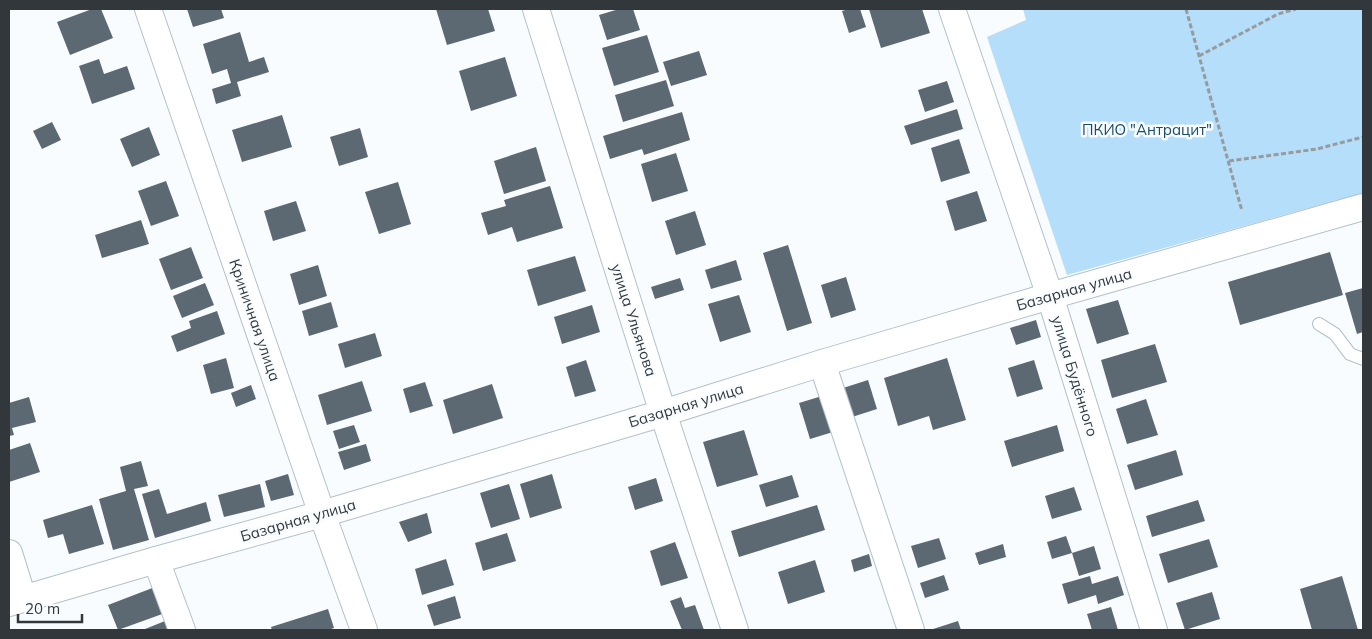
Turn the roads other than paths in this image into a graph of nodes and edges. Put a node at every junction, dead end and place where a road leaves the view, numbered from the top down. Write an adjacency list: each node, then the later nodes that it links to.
1 (148, 9): 10 (street, Криничная улица)
2 (536, 9): 9 (street, улица Ульянова)
3 (952, 9): 5 (street, улица Будённого)
4 (1363, 207): 5 (street, Базарная улица)
5 (1050, 296): 8 (street, Базарная улица); 18 (street, улица Будённого)
6 (1319, 324): 7 (lane)
7 (1363, 359)
8 (822, 363): 9 (street, Базарная улица); 17 (street)
9 (664, 413): 10 (street, Базарная улица); 16 (street, улица Ульянова)
10 (322, 514): 12 (street, Базарная улица); 15 (street, Криничная улица)
11 (9, 553): 13 (street)
12 (156, 560): 13 (street, Базарная улица); 14 (street)
13 (16, 601)
14 (182, 630)
15 (364, 630)
16 (735, 630)
17 (911, 630)
18 (1154, 630)

